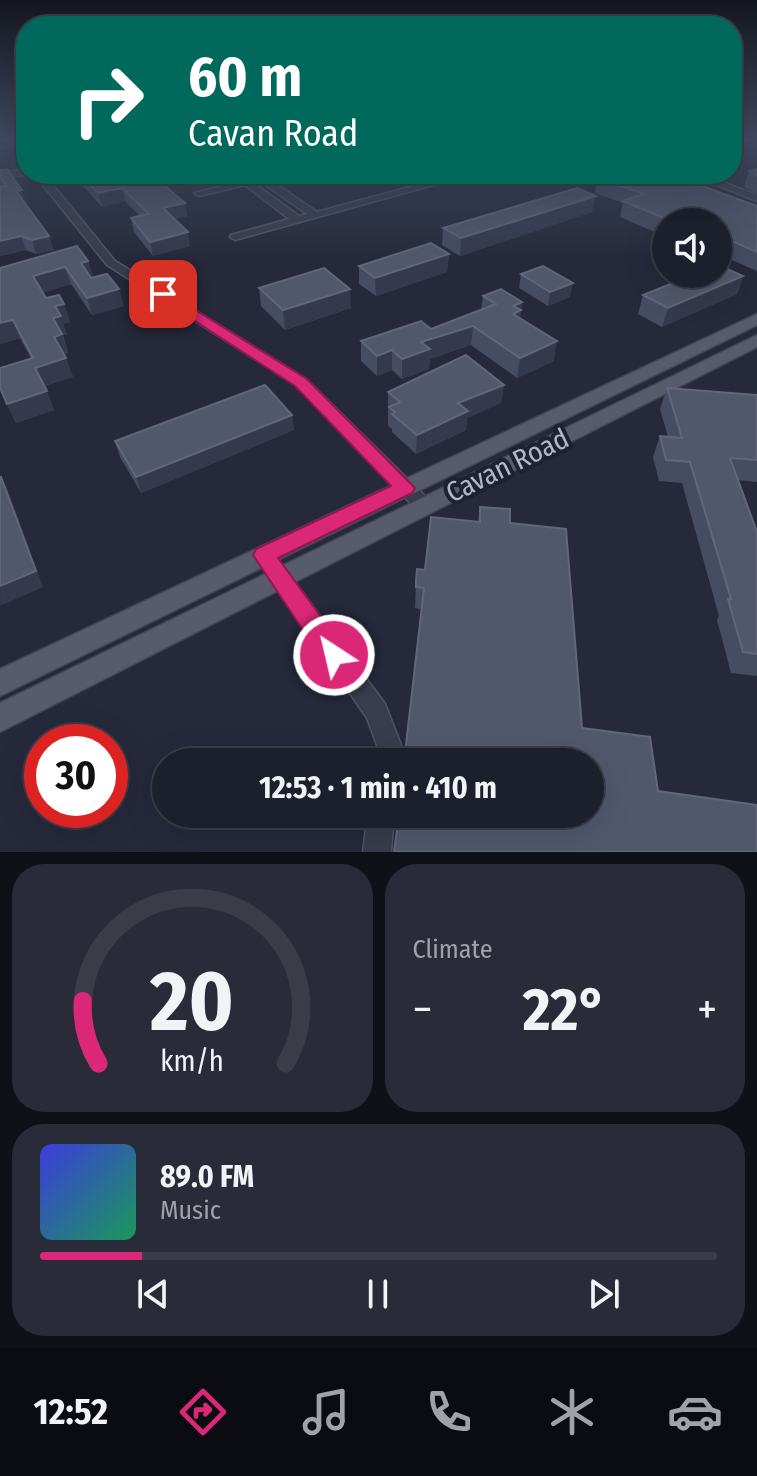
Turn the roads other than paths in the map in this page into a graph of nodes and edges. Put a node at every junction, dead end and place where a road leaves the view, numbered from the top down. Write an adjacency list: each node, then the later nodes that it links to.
1 (46, 184): 14 (street)
2 (237, 184): 7 (street)
3 (249, 184): 10 (street)
4 (270, 184): 9 (street)
5 (432, 184): 9 (street)
6 (720, 184): 8 (street)
7 (199, 193)
8 (757, 198)
9 (316, 216): 10 (street)
10 (297, 220): 11 (street)
11 (235, 237)
12 (757, 319): 14 (main road, Cavan Road)
13 (757, 340): 15 (main road, Cavan Road)
14 (405, 488): 15 (street); 16 (main road, Cavan Road)
15 (424, 506): 17 (main road, Cavan Road)
16 (264, 555): 17 (street); 18 (main road, Cavan Road)
17 (280, 578): 19 (main road, Cavan Road); 20 (street)
18 (0, 683)
19 (0, 718)
20 (389, 748)
21 (380, 828): 22 (street)
22 (377, 852)

